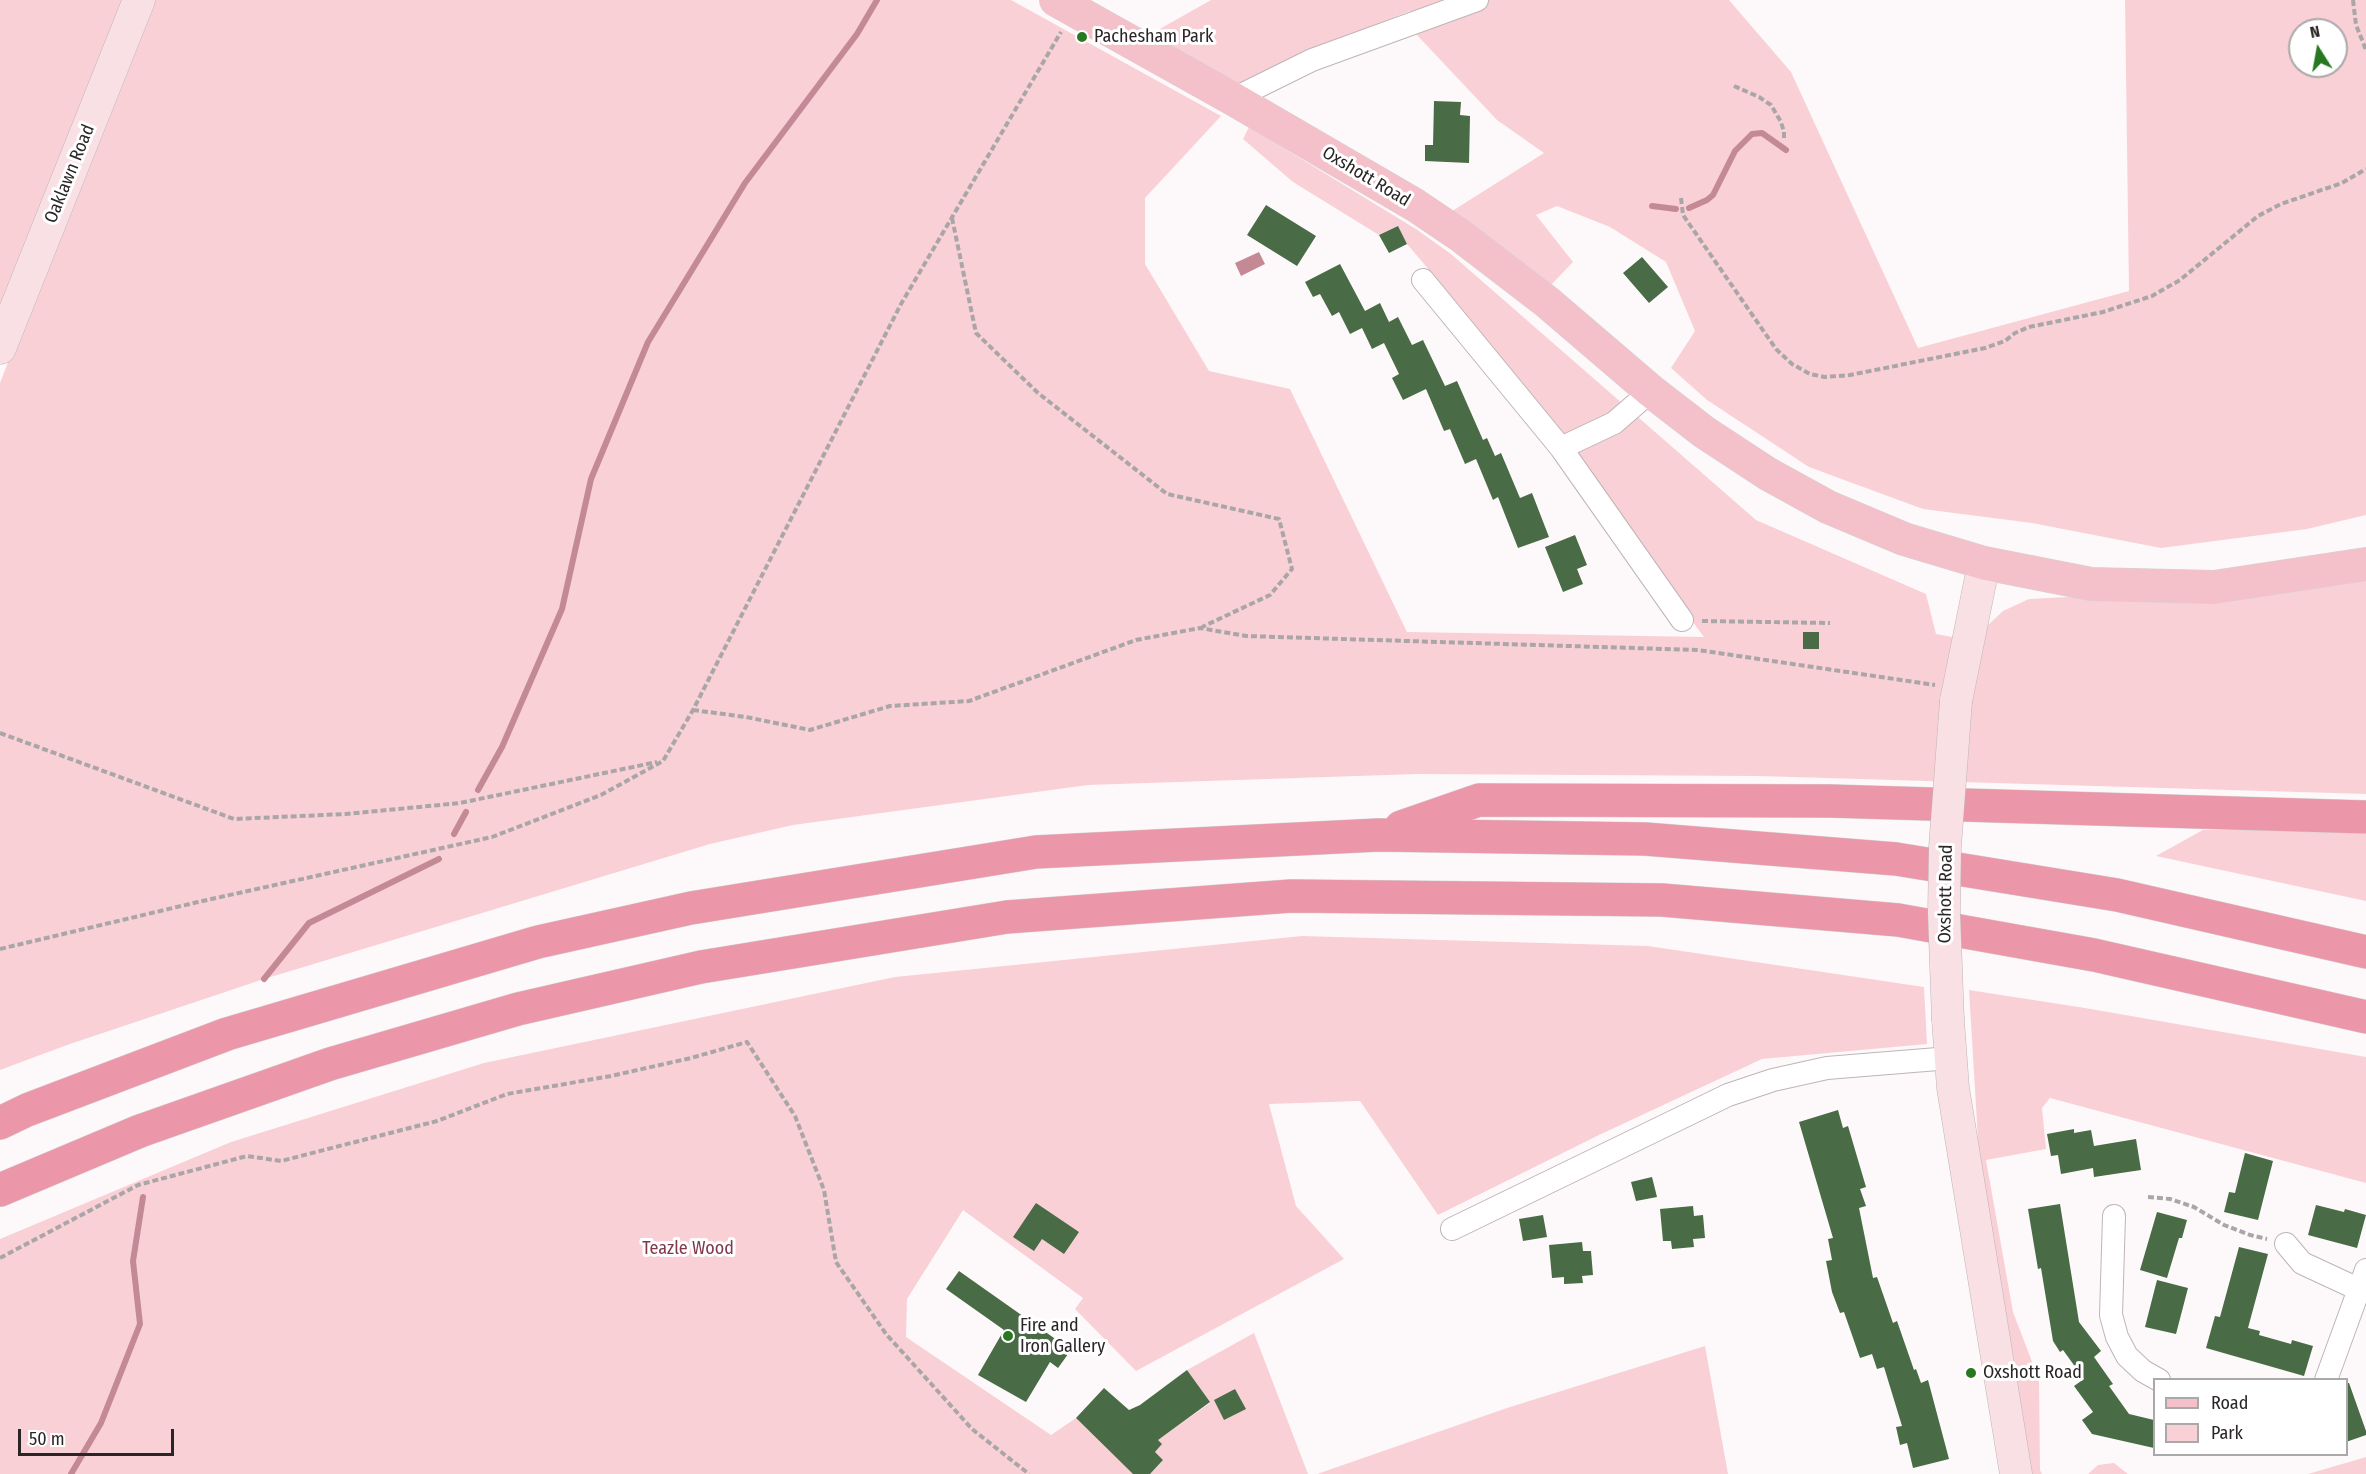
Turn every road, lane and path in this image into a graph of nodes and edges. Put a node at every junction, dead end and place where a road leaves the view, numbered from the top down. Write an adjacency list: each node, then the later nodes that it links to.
1 (139, 0): 13 (main road, Oaklawn Road)
2 (1477, 0): 7 (street)
3 (2353, 0): 5 (path)
4 (1065, 5): 7 (main road, Oxshott Road); 11 (path)
5 (2366, 50)
6 (1734, 86): 8 (path)
7 (1233, 99): 14 (main road, Oxshott Road)
8 (1784, 141)
9 (2366, 169): 10 (path)
10 (1681, 198)
11 (952, 217): 20 (path); 22 (path)
12 (1423, 280): 15 (street)
13 (0, 348)
14 (1651, 391): 15 (street); 16 (main road, Oxshott Road)
15 (1561, 447): 18 (street)
16 (1984, 563): 17 (main road, Oxshott Road); 21 (main road, Oxshott Road)
17 (2366, 564)
18 (1682, 620): 19 (path)
19 (1830, 623)
20 (1200, 628): 21 (path); 22 (path)
21 (1957, 695): 30 (main road, Oxshott Road, bridge)
22 (693, 711): 24 (path)
23 (0, 733): 24 (path)
24 (663, 761): 27 (path)
25 (2366, 817): 26 (highway)
26 (1378, 835): 28 (highway); 31 (highway)
27 (0, 949)
28 (2366, 952)
29 (2366, 1017): 32 (highway)
30 (1950, 1058): 35 (street); 42 (main road, Oxshott Road)
31 (0, 1123)
32 (0, 1190)
33 (2148, 1197): 36 (path)
34 (2114, 1216): 39 (street)
35 (1452, 1229)
36 (2286, 1244): 38 (street)
37 (0, 1258): 41 (path)
38 (2362, 1280): 40 (street)
39 (2155, 1378)
40 (2327, 1378)
41 (1029, 1474)
42 (2016, 1474)

